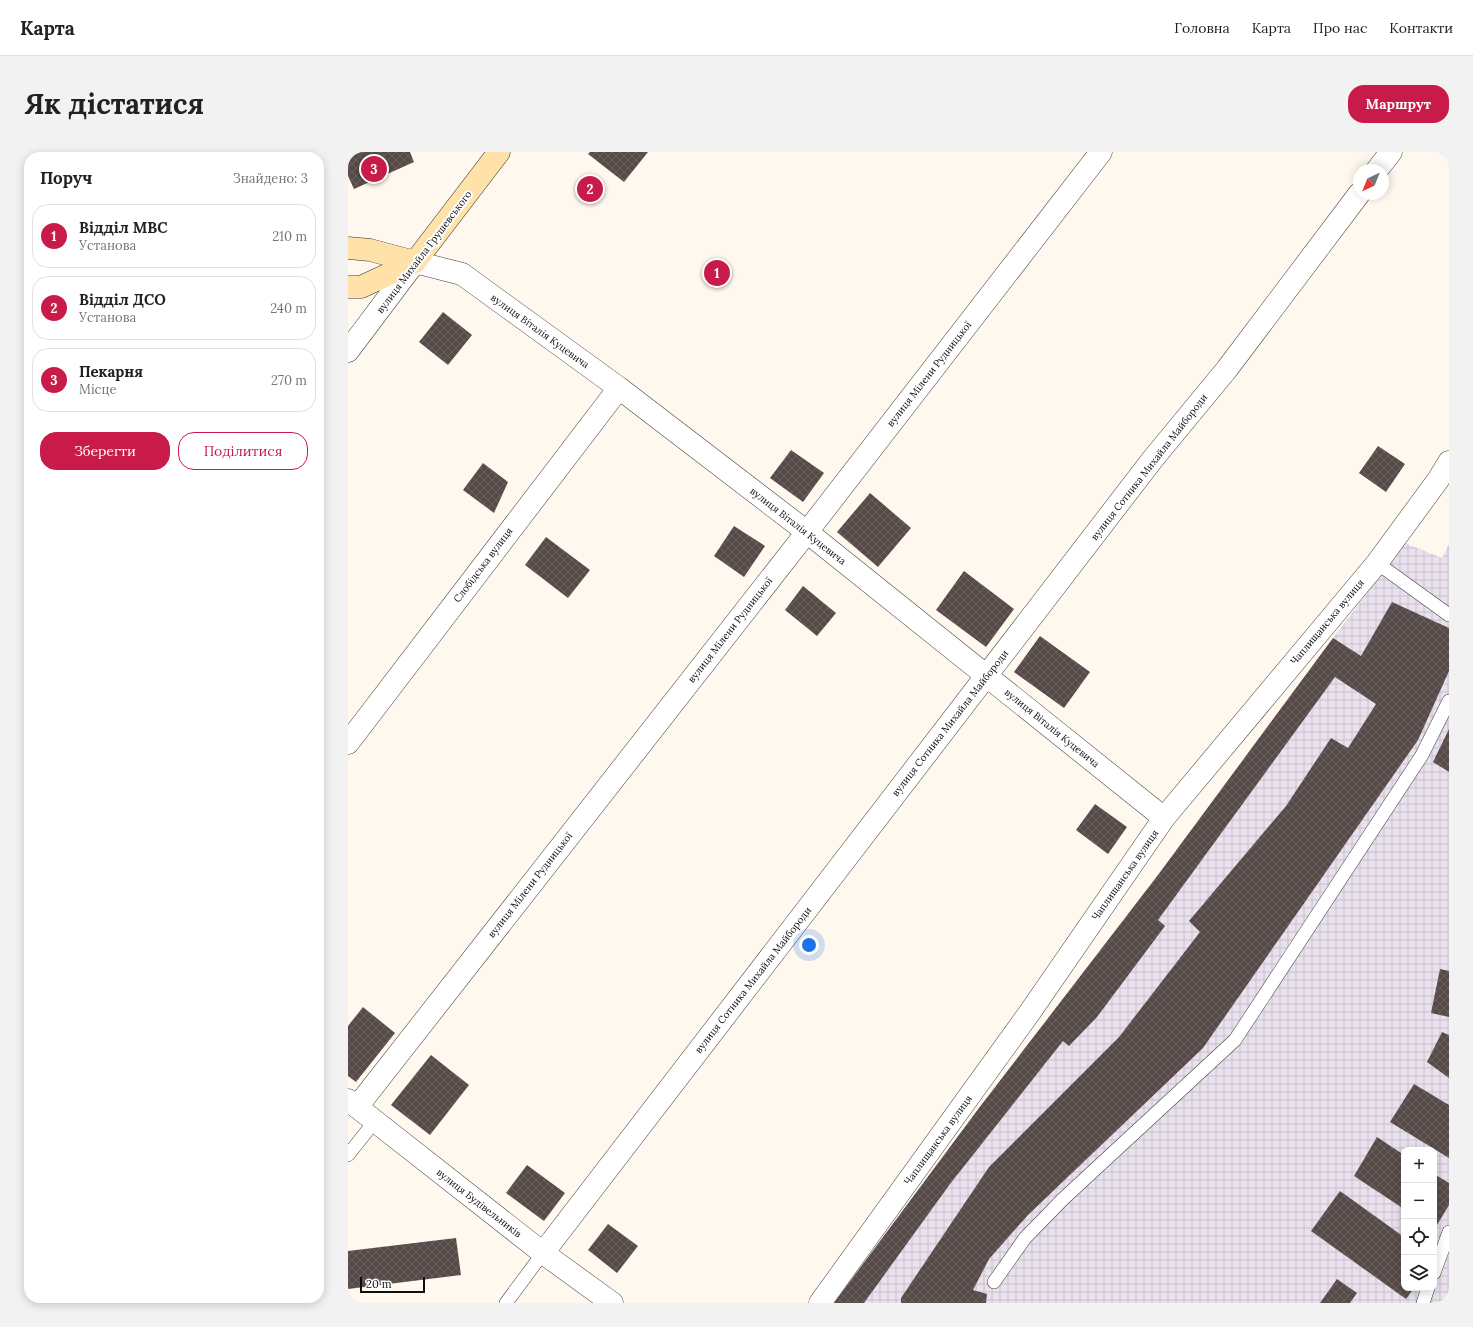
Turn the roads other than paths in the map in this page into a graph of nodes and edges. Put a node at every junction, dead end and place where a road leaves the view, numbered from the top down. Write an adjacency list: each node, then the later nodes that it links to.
1 (499, 152): 7 (main road, вулиця Михайла Грушевського)
2 (1101, 152): 12 (street, вулиця Мілени Рудницької)
3 (1391, 152): 4 (street)
4 (1382, 164)
5 (1354, 200): 15 (street, вулиця Сотника Михайла Майбороди)
6 (348, 248): 7 (main road)
7 (416, 262): 8 (main road); 9 (street, вулиця Михайла Грушевського); 10 (street, вулиця Віталія Куцевича)
8 (348, 287)
9 (348, 352)
10 (619, 388): 12 (street, вулиця Віталія Куцевича); 17 (street, Слобідська вулиця)
11 (1449, 462): 13 (street, Чаплищанська вулиця)
12 (806, 532): 15 (street, вулиця Віталія Куцевича); 19 (street, вулиця Мілени Рудницької)
13 (1377, 563): 14 (lane); 18 (street, Чаплищанська вулиця)
14 (1449, 615)
15 (986, 676): 18 (street, вулиця Віталія Куцевича); 23 (street, вулиця Сотника Михайла Майбороди)
16 (1449, 701): 25 (lane)
17 (348, 743)
18 (1164, 818): 29 (street, Чаплищанська вулиця)
19 (352, 1104): 20 (street, вулиця Будівельників)
20 (375, 1121): 21 (lane); 23 (street, вулиця Будівельників)
21 (348, 1154)
22 (1449, 1232): 24 (lane)
23 (543, 1254): 27 (lane); 28 (street, вулиця Будівельників)
24 (1437, 1265)
25 (994, 1282)
26 (1427, 1291): 30 (lane)
27 (506, 1303)
28 (612, 1303)
29 (820, 1303)
30 (1423, 1303)

